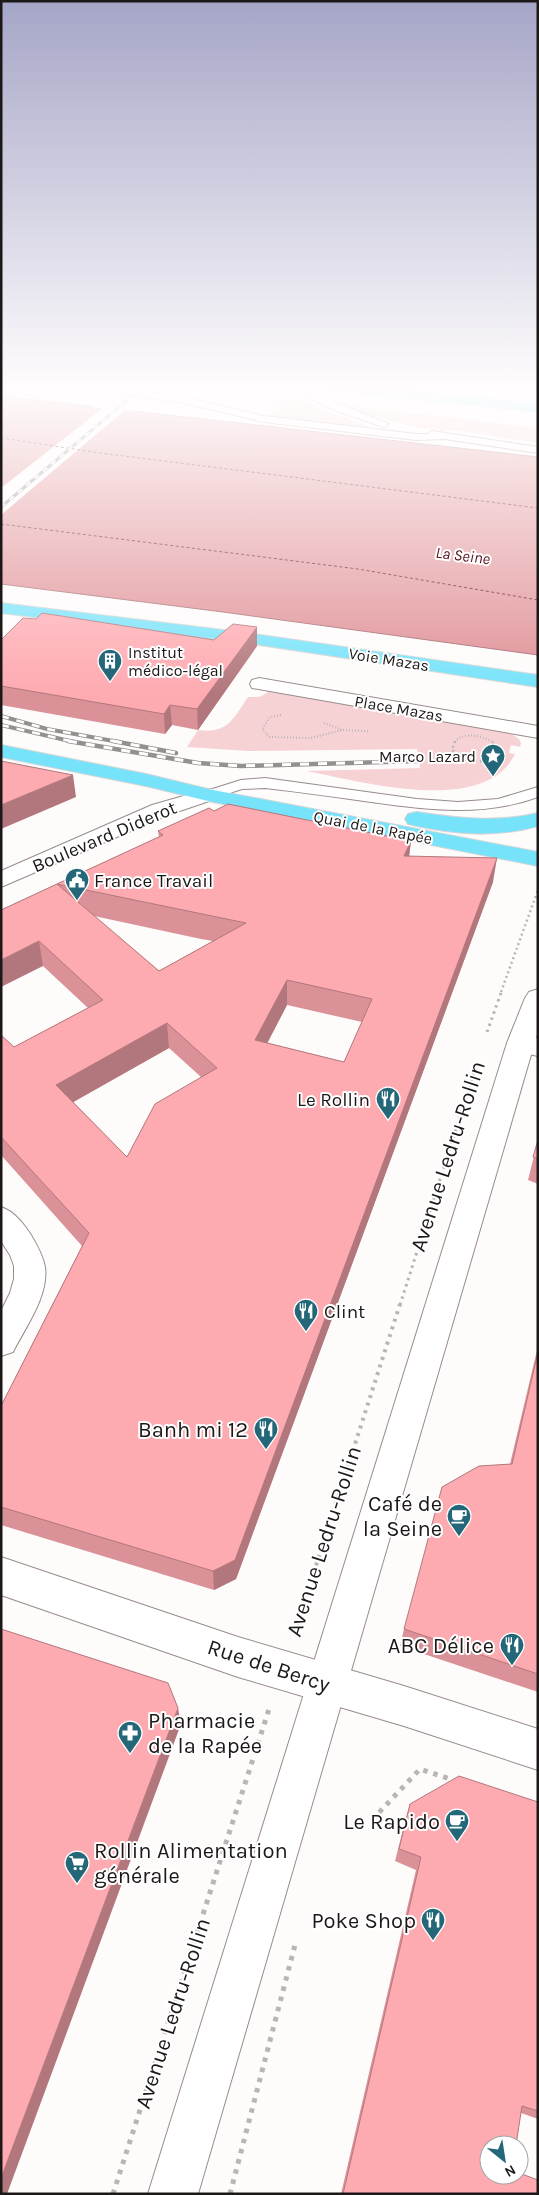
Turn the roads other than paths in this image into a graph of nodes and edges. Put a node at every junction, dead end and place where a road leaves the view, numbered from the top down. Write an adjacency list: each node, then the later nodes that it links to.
1 (1, 608): 3 (main road)
2 (1, 619): 3 (main road)
3 (240, 637): 4 (main road, Voie Mazas)
4 (538, 681)
5 (259, 684): 6 (street, Place Mazas)
6 (538, 732)
7 (1, 751): 9 (main road, Quai de la Rapée)
8 (538, 792): 9 (lane, Quai de la Rapée)
9 (208, 795): 10 (main road, Quai de la Rapée); 11 (main road, Quai de la Rapée); 12 (street, Boulevard Diderot)
10 (538, 819)
11 (538, 859)
12 (1, 880)
13 (538, 998): 14 (street, Avenue Ledru-Rollin)
14 (529, 1045): 18 (street, Avenue Ledru-Rollin)
15 (1, 1219): 16 (street)
16 (1, 1342)
17 (1, 1576): 18 (street, Rue de Bercy)
18 (328, 1684): 19 (street, Rue de Bercy); 20 (street, Avenue Ledru-Rollin)
19 (538, 1750)
20 (173, 2194)

